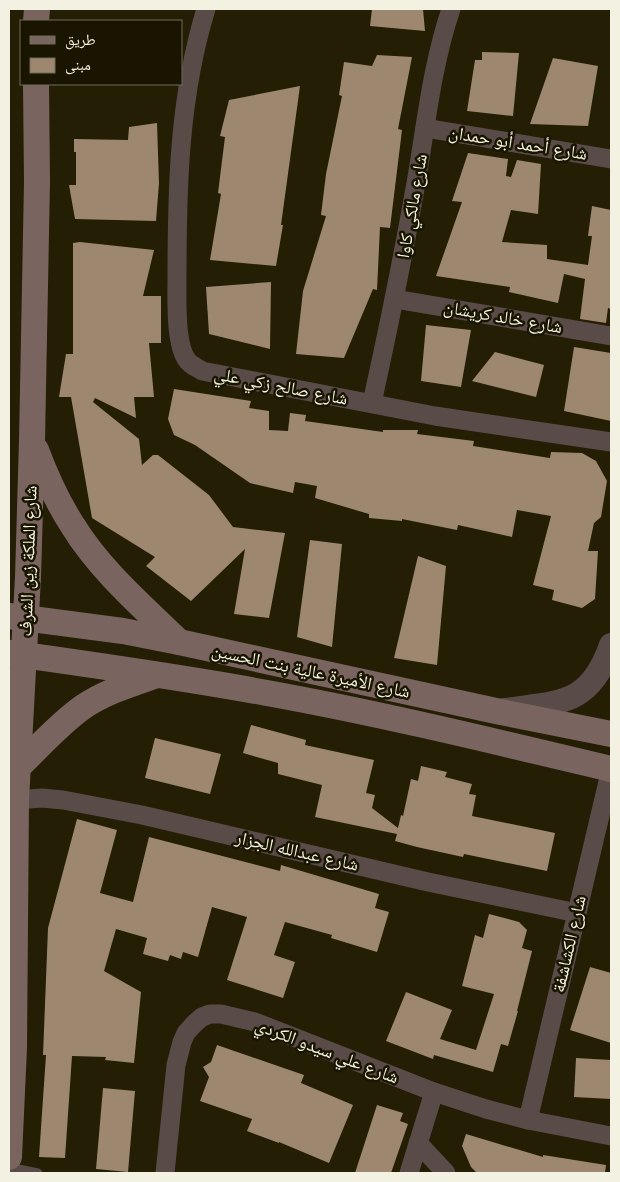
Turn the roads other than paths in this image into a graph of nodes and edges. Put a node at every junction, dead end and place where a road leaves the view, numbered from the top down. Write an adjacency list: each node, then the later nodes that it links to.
1 (206, 9): 8 (street, شارع صالح زكي علي)
2 (451, 9): 4 (street, شارع مالكي كاوا)
3 (36, 85): 9 (main road, شارع الملكة زين الشرف)
4 (425, 128): 5 (street, شارع أحمد أبو حمدان); 6 (street, شارع مالكي كاوا)
5 (611, 159)
6 (395, 299): 7 (street, شارع خالد كريشان); 8 (street, شارع مالكي كاوا)
7 (611, 336)
8 (372, 403): 10 (street, شارع صالح زكي علي)
9 (32, 441): 11 (main road, شارع الملكة زين الشرف); 12 (main road)
10 (611, 442)
11 (18, 617): 12 (main road, شارع الأميرة عالية بنت الحسين); 14 (main road, شارع الملكة زين الشرف)
12 (179, 642): 16 (main road, شارع الأميرة عالية بنت الحسين)
13 (611, 646): 16 (street)
14 (16, 654): 15 (main road, شارع الأميرة عالية بنت الحسين); 18 (main road, شارع الملكة زين الشرف)
15 (160, 674): 18 (main road); 19 (main road, شارع الأميرة عالية بنت الحسين)
16 (496, 711): 17 (main road, شارع الأميرة عالية بنت الحسين)
17 (611, 734)
18 (18, 767): 20 (main road, شارع الملكة زين الشرف)
19 (611, 769): 21 (street, شارع الكشاشفة)
20 (16, 800): 21 (street, شارع عبدالله الجزار); 26 (main road, شارع الملكة زين الشرف)
21 (577, 913): 23 (street, شارع الكشاشفة)
22 (434, 1092): 23 (street, شارع علي سيدو الكردي); 25 (street); 29 (street, شارع علي سيدو الكردي)
23 (528, 1120): 24 (street, شارع علي سيدو الكردي)
24 (611, 1136)
25 (418, 1143): 30 (street); 31 (street)
26 (9, 1157)
27 (9, 1167): 28 (lane)
28 (38, 1173)
29 (165, 1173)
30 (409, 1173)
31 (446, 1173)

